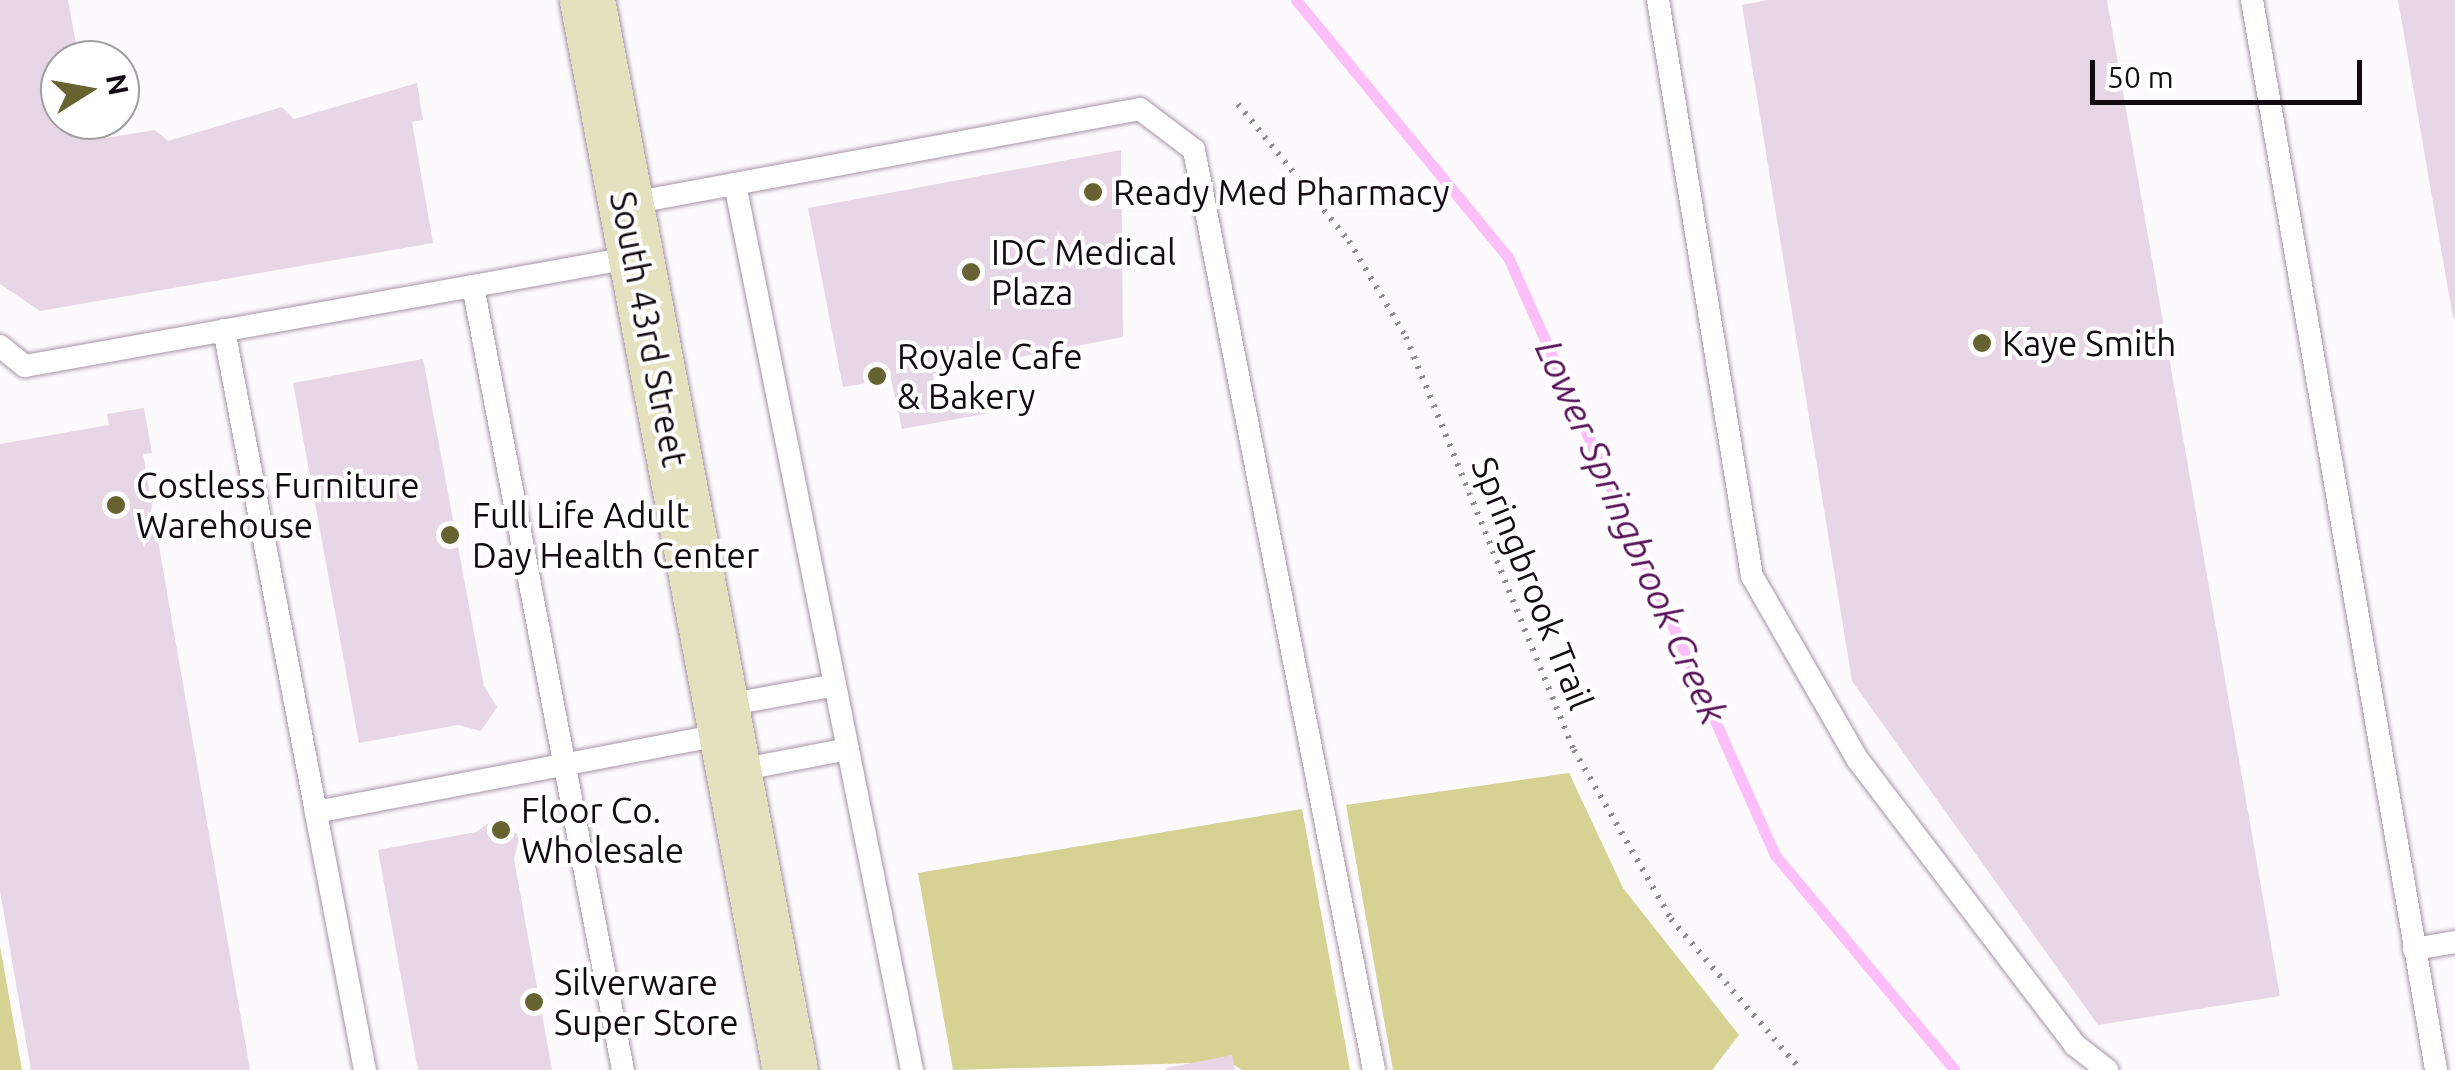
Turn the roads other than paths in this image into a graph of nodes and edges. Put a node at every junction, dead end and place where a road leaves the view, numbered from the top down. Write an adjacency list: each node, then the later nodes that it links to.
1 (587, 0): 5 (main road, South 43rd Street)
2 (1658, 0): 22 (lane)
3 (2252, 0): 16 (lane)
4 (735, 184): 5 (lane); 10 (lane); 21 (lane)
5 (626, 204): 6 (main road, South 43rd Street)
6 (636, 257): 7 (lane); 11 (main road, South 43rd Street)
7 (474, 286): 8 (lane); 13 (lane)
8 (224, 330): 9 (lane); 14 (lane)
9 (0, 346)
10 (835, 685): 11 (lane); 12 (lane)
11 (727, 737): 12 (lane); 13 (lane); 19 (main road, South 43rd Street)
12 (848, 749): 20 (lane)
13 (565, 765): 14 (lane); 18 (lane)
14 (316, 812): 17 (lane)
15 (2455, 942): 16 (lane)
16 (2414, 950): 23 (lane)
17 (366, 1070)
18 (623, 1070)
19 (790, 1070)
20 (912, 1070)
21 (1374, 1070)
22 (2107, 1070)
23 (2436, 1070)

